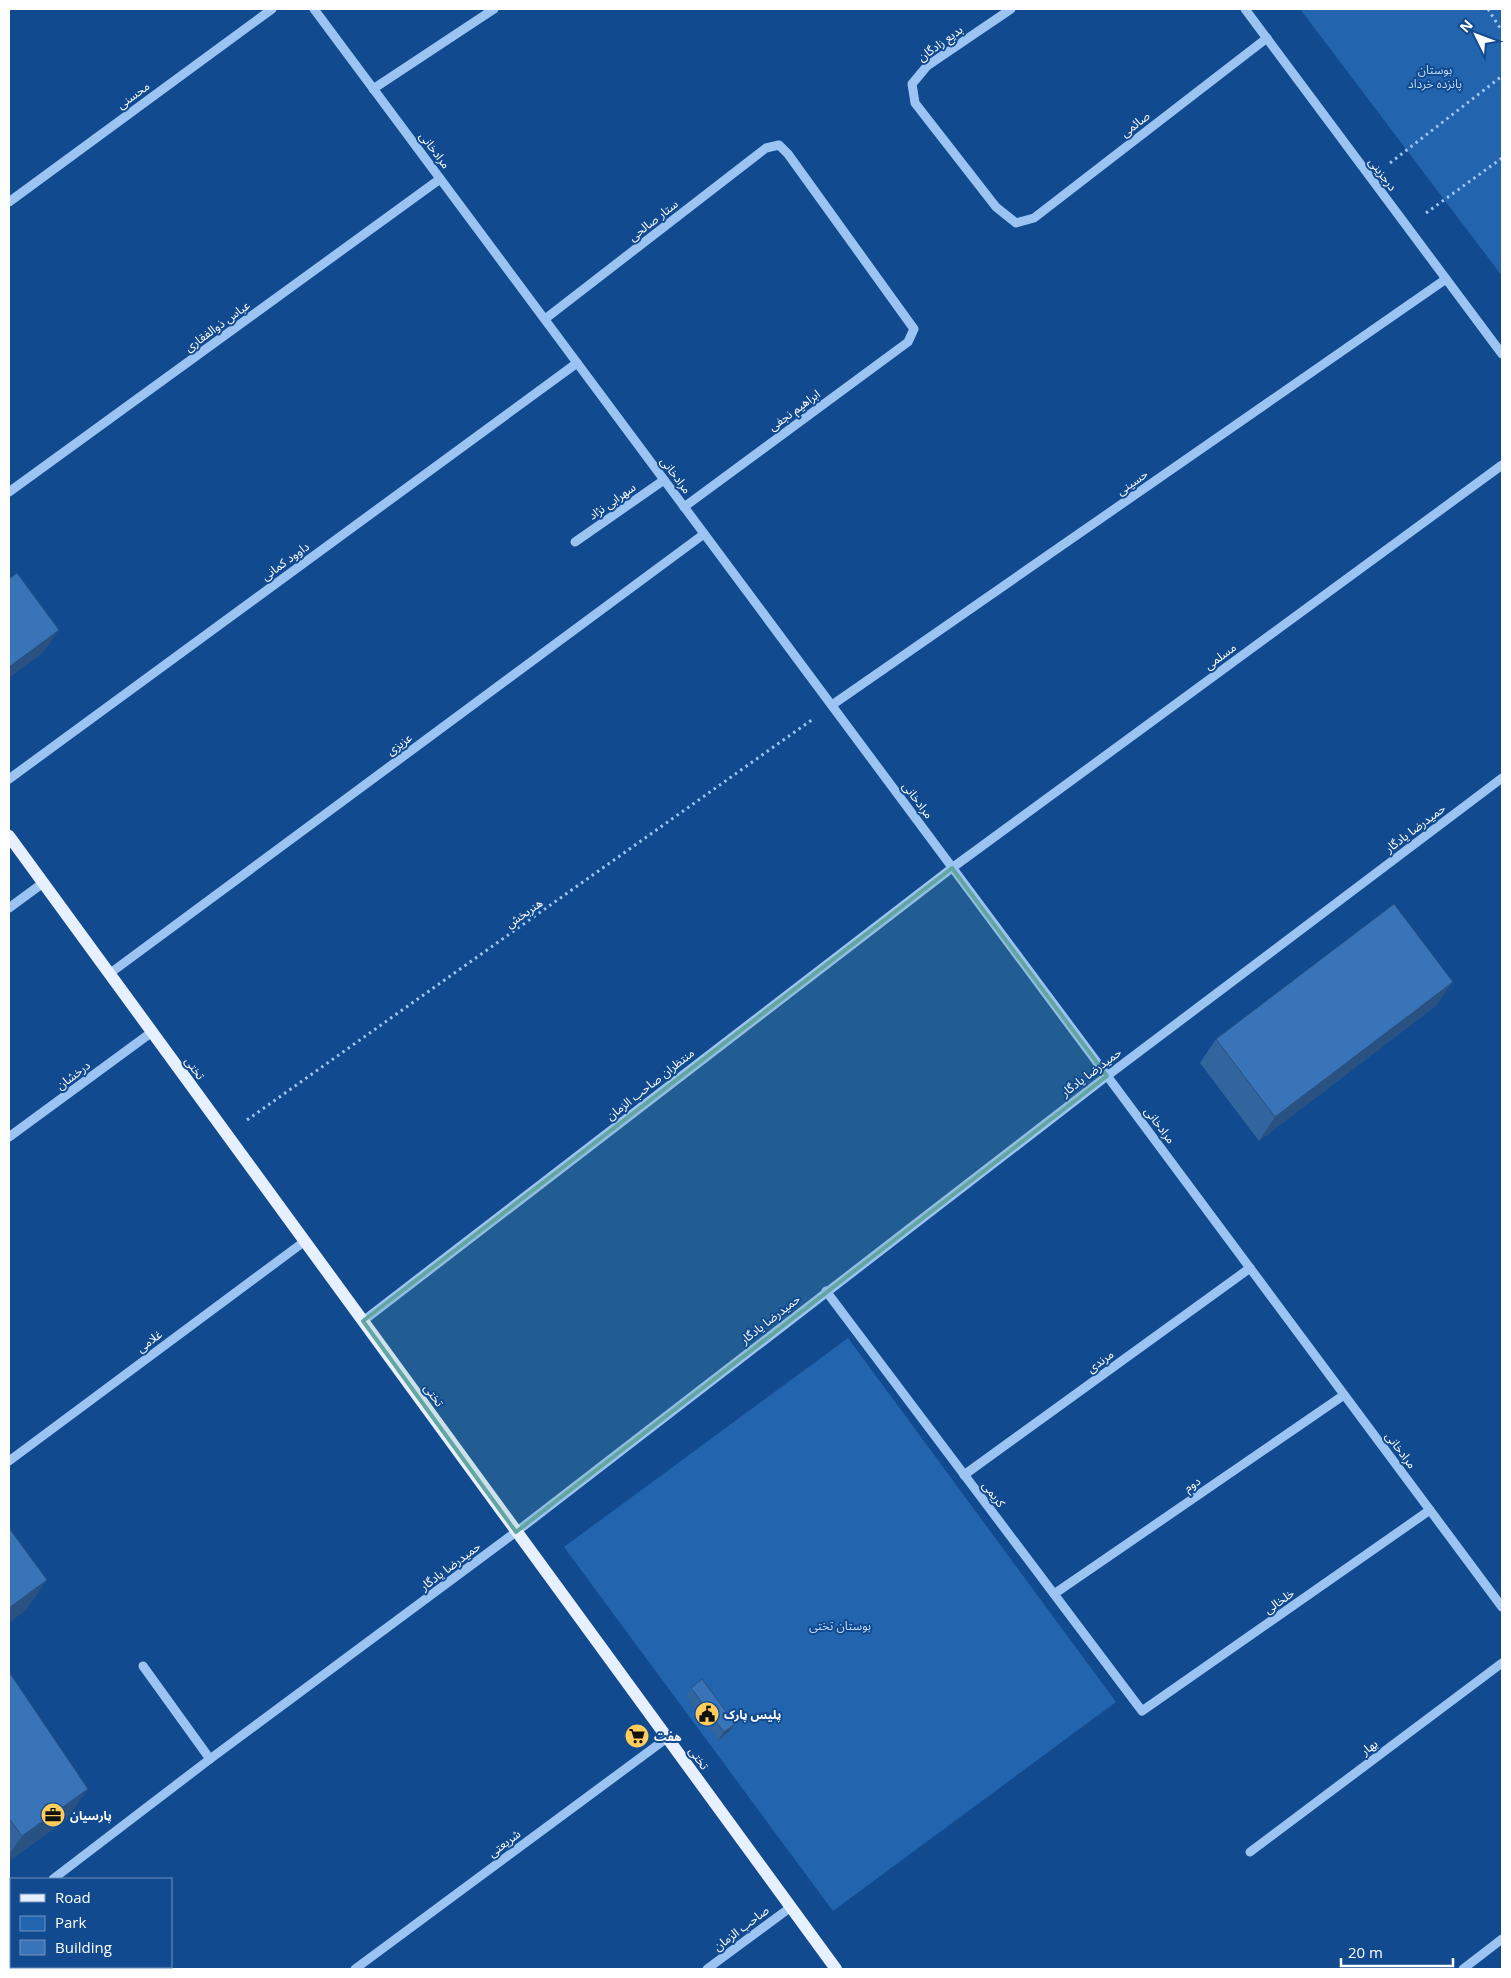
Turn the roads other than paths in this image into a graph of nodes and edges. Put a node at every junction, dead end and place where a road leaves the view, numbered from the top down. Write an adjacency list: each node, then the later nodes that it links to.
1 (272, 9): 9 (street, محسنی)
2 (314, 9): 7 (street, مرادخانی)
3 (494, 9): 7 (street)
4 (1011, 9): 10 (street, بدیع زادگان)
5 (1245, 9): 6 (street, درجزینی)
6 (1267, 38): 10 (street, صائمی); 11 (street, درجزینی)
7 (373, 90): 8 (street, مرادخانی)
8 (440, 179): 12 (street, مرادخانی); 18 (street, عباس ذوالفقاری)
9 (9, 202)
10 (1016, 222)
11 (1446, 279): 14 (street, درجزینی); 22 (street, حسینی)
12 (545, 320): 13 (street, ستار صالحی); 15 (street, مرادخانی)
13 (914, 329): 19 (street, ابراهیم نجفی)
14 (1502, 354)
15 (577, 363): 17 (street, مرادخانی); 24 (street, داوود کمانی)
16 (1502, 465): 26 (street, مسلمی)
17 (664, 480): 19 (street, مرادخانی); 21 (street, سهرابی نژاد)
18 (9, 492)
19 (684, 507): 20 (street, مرادخانی)
20 (704, 534): 22 (street, مرادخانی); 29 (street, عزیزی)
21 (575, 542)
22 (832, 705): 26 (street, مرادخانی)
23 (1502, 778): 31 (street, حمیدرضا یادگار)
24 (9, 779)
25 (9, 836): 27 (main road, تختی)
26 (952, 868): 31 (street, مرادخانی); 36 (street, منتظران صاحب الزمان)
27 (43, 883): 28 (street); 29 (main road, تختی)
28 (9, 908)
29 (109, 974): 30 (main road, تختی)
30 (152, 1032): 32 (street, درخشان); 33 (main road, تختی)
31 (1107, 1076): 34 (street, مرادخانی); 35 (street, حمیدرضا یادگار)
32 (9, 1138)
33 (305, 1241): 36 (main road, تختی); 38 (street, غلامی)
34 (1250, 1268): 37 (street, مرادخانی); 39 (street, مرندی)
35 (826, 1291): 39 (street, کریمی); 41 (street, حمیدرضا یادگار)
36 (363, 1321): 41 (main road, تختی)
37 (1344, 1395): 40 (street, مرادخانی); 42 (street, دوم)
38 (9, 1461)
39 (964, 1475): 42 (street, کریمی)
40 (1430, 1510): 43 (street, مرادخانی); 46 (street, خلخالی)
41 (516, 1532): 47 (main road, تختی); 48 (street, حمیدرضا یادگار)
42 (1054, 1594): 46 (street, کریمی)
43 (1502, 1607)
44 (1502, 1663): 49 (street, بهار)
45 (143, 1666): 48 (street)
46 (1142, 1711)
47 (667, 1738): 51 (main road, تختی); 53 (street, شریعتی)
48 (210, 1759): 50 (street, حمیدرضا یادگار)
49 (1250, 1852)
50 (54, 1878)
51 (791, 1907): 54 (street, صاحب الزمان); 55 (main road, تختی)
52 (1502, 1939): 56 (street)
53 (355, 1969)
54 (706, 1969)
55 (836, 1969)
56 (1463, 1969)

